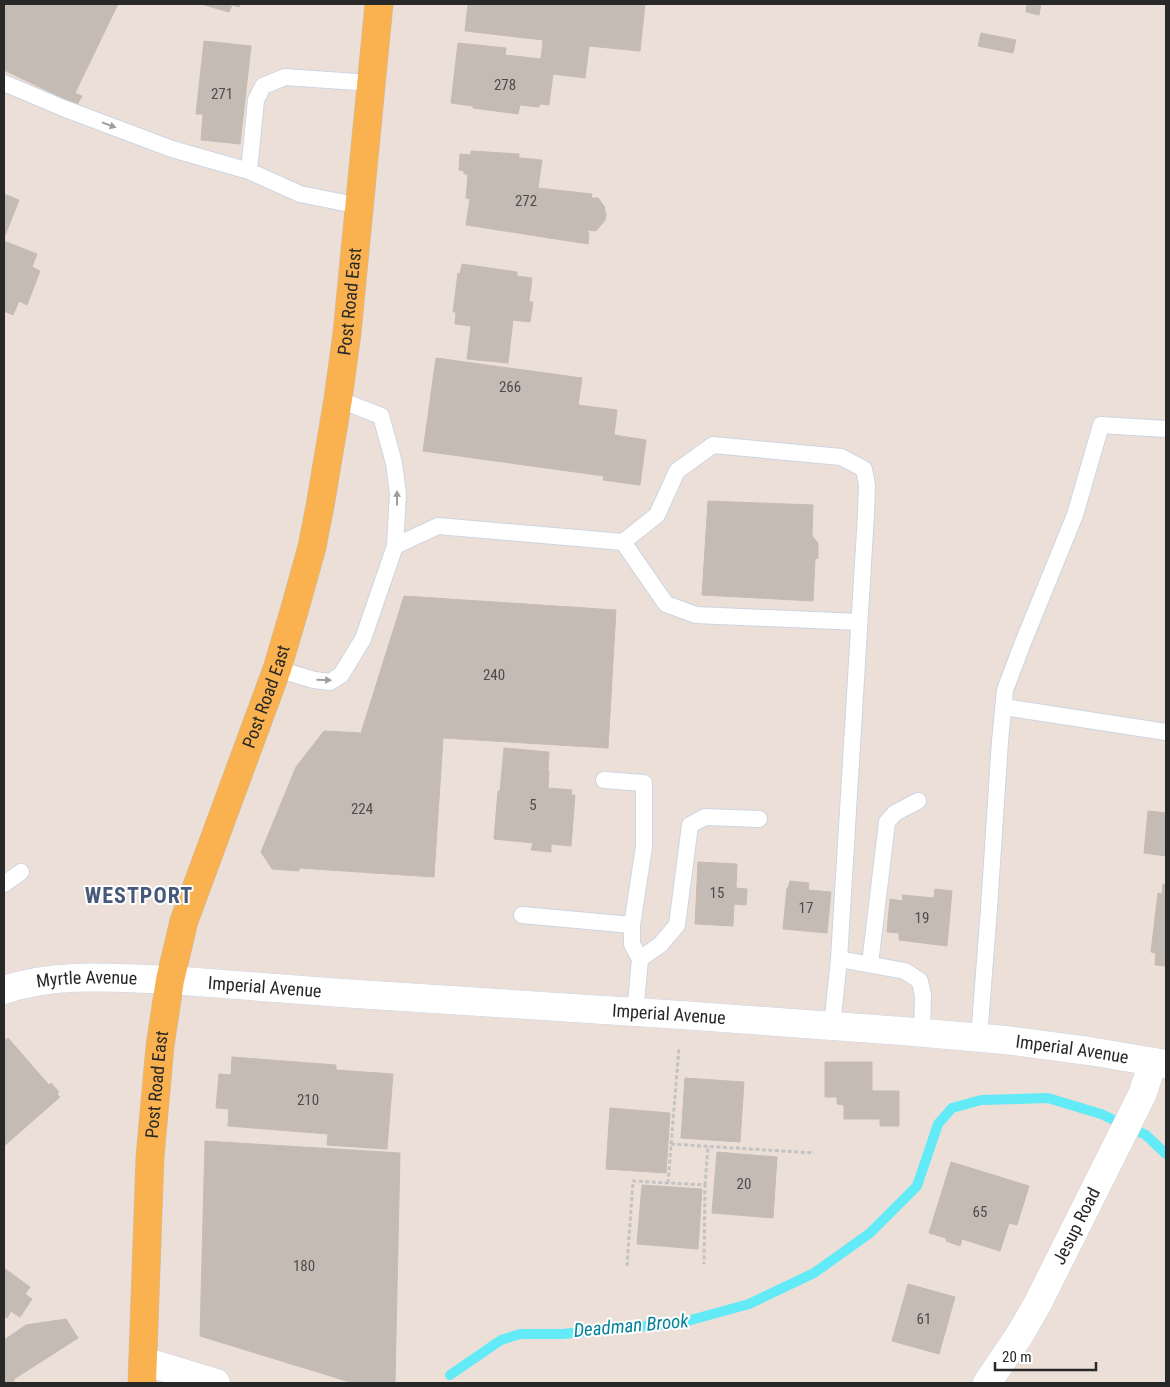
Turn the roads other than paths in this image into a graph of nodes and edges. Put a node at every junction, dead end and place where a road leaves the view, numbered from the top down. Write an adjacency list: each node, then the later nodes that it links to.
1 (379, 4): 3 (main road, Post Road East)
2 (4, 83): 4 (lane, one-way to 4)
3 (371, 83): 4 (lane); 5 (main road, Post Road East)
4 (249, 171): 5 (lane)
5 (360, 206): 6 (main road, Post Road East)
6 (338, 400): 9 (lane, one-way to 6); 11 (main road, Post Road East)
7 (1166, 429): 12 (lane)
8 (623, 542): 9 (lane); 10 (lane); 10 (lane)
9 (395, 546): 11 (lane, one-way to 9)
10 (859, 622): 21 (lane)
11 (277, 669): 24 (main road, Post Road East)
12 (1004, 707): 13 (lane); 29 (lane)
13 (1166, 732)
14 (604, 780): 20 (lane)
15 (918, 801): 23 (lane)
16 (758, 819): 22 (lane)
17 (21, 872): 18 (lane)
18 (4, 884)
19 (522, 915): 20 (lane)
20 (632, 925): 22 (lane)
21 (839, 958): 23 (lane); 27 (lane)
22 (640, 959): 26 (lane)
23 (870, 964): 28 (lane)
24 (170, 980): 25 (street, Myrtle Avenue); 26 (street, Imperial Avenue); 31 (main road, Post Road East)
25 (4, 990)
26 (635, 1013): 27 (street, Imperial Avenue)
27 (832, 1026): 28 (street, Imperial Avenue)
28 (922, 1033): 29 (street, Imperial Avenue)
29 (979, 1038): 30 (street, Imperial Avenue)
30 (1159, 1064): 33 (street, Jesup Road)
31 (142, 1372): 32 (street)
32 (216, 1383)
33 (987, 1383)

